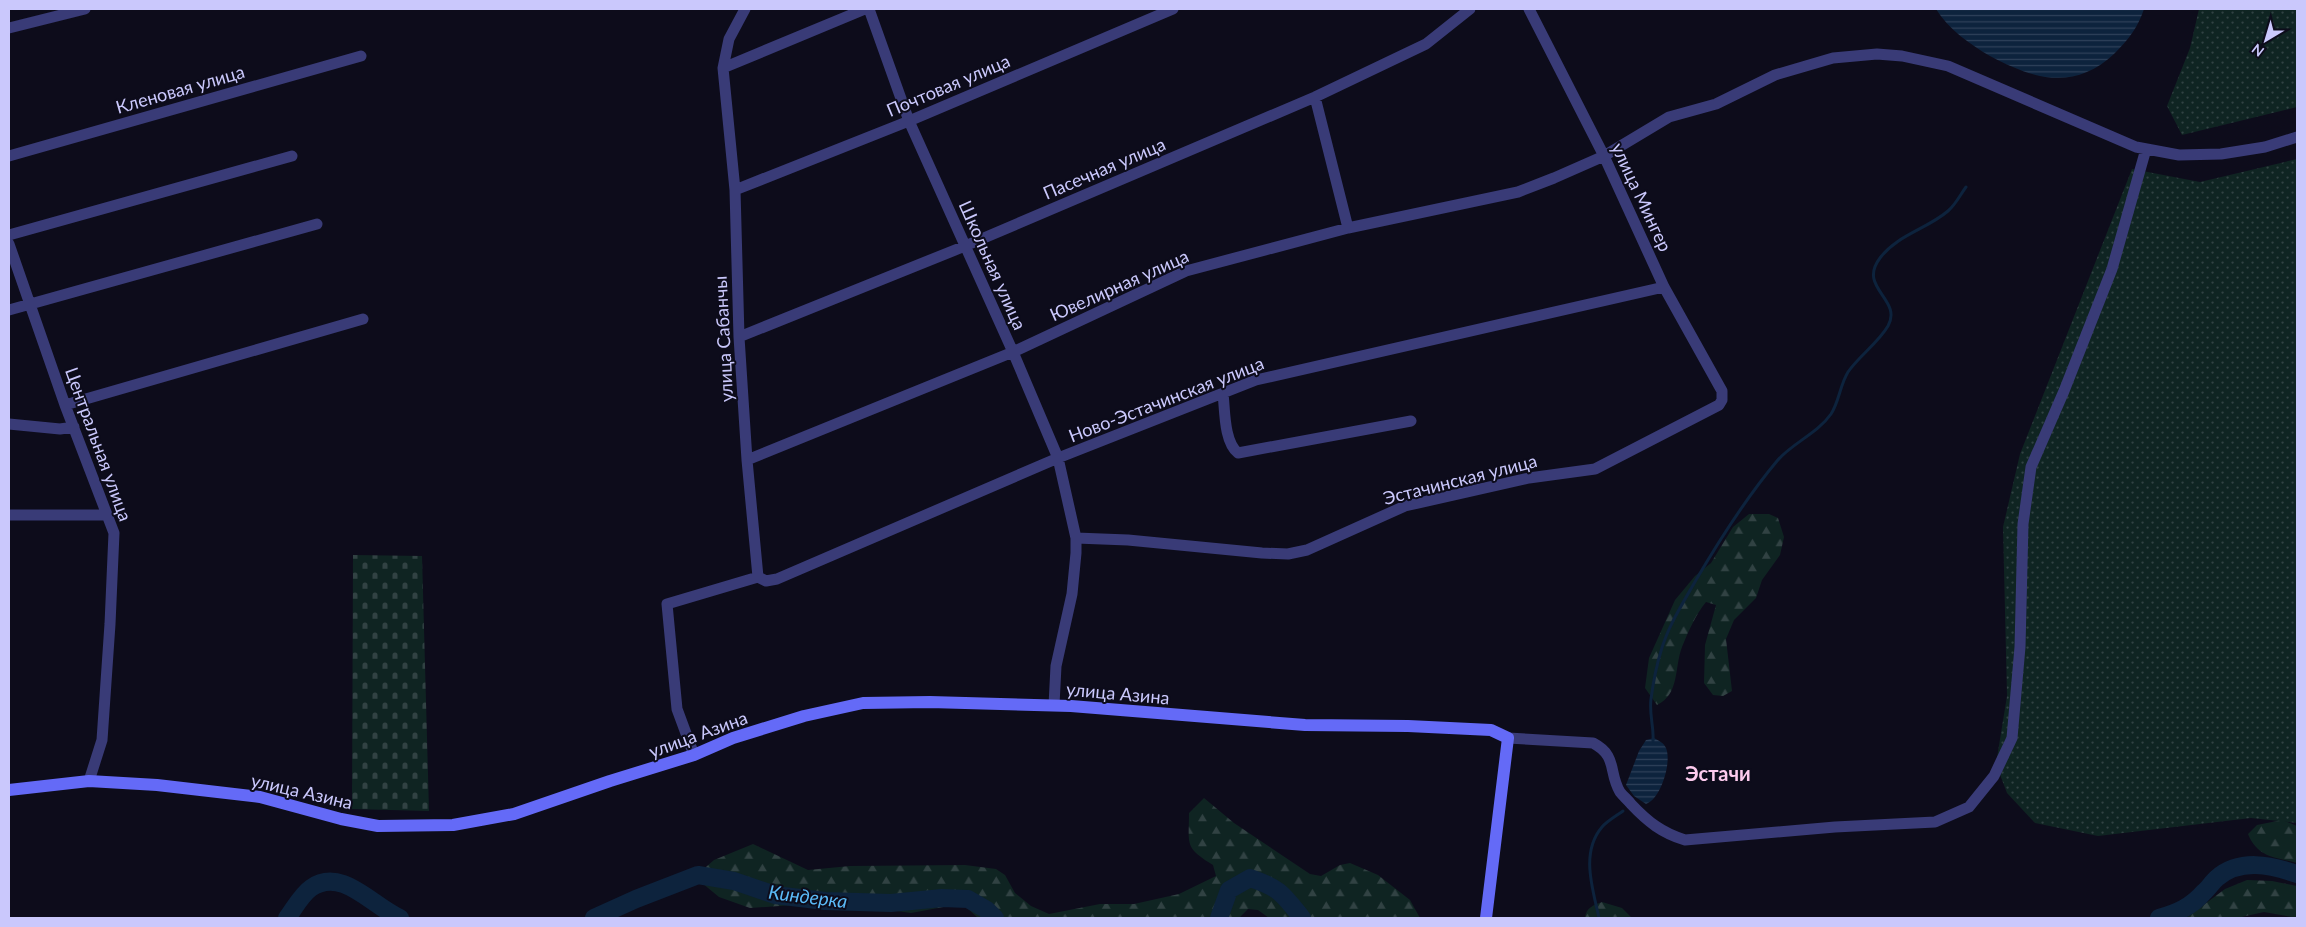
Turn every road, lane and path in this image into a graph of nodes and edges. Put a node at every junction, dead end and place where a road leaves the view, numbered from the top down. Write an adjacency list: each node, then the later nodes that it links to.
1 (85, 9): 8 (street)
2 (745, 9): 10 (street, улица Сабанчы)
3 (865, 9): 10 (street)
4 (869, 9): 12 (street, Школьная улица)
5 (1173, 9): 12 (street, Почтовая улица)
6 (1470, 9): 11 (street, Пасечная улица)
7 (1529, 9): 17 (street, улица Мингер)
8 (9, 28)
9 (361, 56): 15 (street, Кленовая улица)
10 (723, 68): 18 (street, улица Сабанчы)
11 (1315, 97): 20 (street); 23 (street, Пасечная улица)
12 (909, 121): 18 (street, Почтовая улица); 23 (street, Школьная улица)
13 (2297, 137): 14 (street, Ювелирная улица)
14 (2146, 149): 17 (street, Ювелирная улица); 43 (street)
15 (9, 156)
16 (292, 156): 21 (street)
17 (1604, 156): 20 (street, Ювелирная улица); 24 (street, улица Мингер)
18 (735, 190): 28 (street, улица Сабанчы)
19 (317, 224): 25 (street)
20 (1348, 228): 29 (street, Ювелирная улица)
21 (9, 235)
22 (9, 244): 25 (street, Центральная улица)
23 (965, 246): 28 (street, Пасечная улица); 29 (street, Школьная улица)
24 (1664, 287): 30 (street, Ново-Эстачинская улица); 31 (street, улица Мингер)
25 (30, 304): 26 (street); 32 (street, Центральная улица)
26 (9, 310)
27 (363, 319): 32 (street)
28 (739, 337): 37 (street, улица Сабанчы)
29 (1013, 352): 36 (street, Школьная улица); 37 (street, Ювелирная улица)
30 (1223, 393): 33 (street); 36 (street, Ново-Эстачинская улица)
31 (1722, 400): 40 (street, Эстачинская улица)
32 (65, 405): 35 (street, Центральная улица)
33 (1411, 421)
34 (9, 424): 35 (street)
35 (74, 427): 39 (street, Центральная улица)
36 (1058, 458): 40 (street, Школьная улица); 41 (street, Ново-Эстачинская улица)
37 (747, 460): 41 (street, улица Сабанчы)
38 (9, 515): 39 (street)
39 (106, 515): 45 (street, Центральная улица)
40 (1076, 538): 42 (street, Школьная улица)
41 (758, 577): 44 (street)
42 (1054, 705): 43 (street, улица Азина); 44 (street, улица Азина)
43 (1508, 738): 47 (street)
44 (694, 756): 45 (street, улица Азина)
45 (89, 781): 46 (street, улица Азина)
46 (9, 790)
47 (1486, 918)

